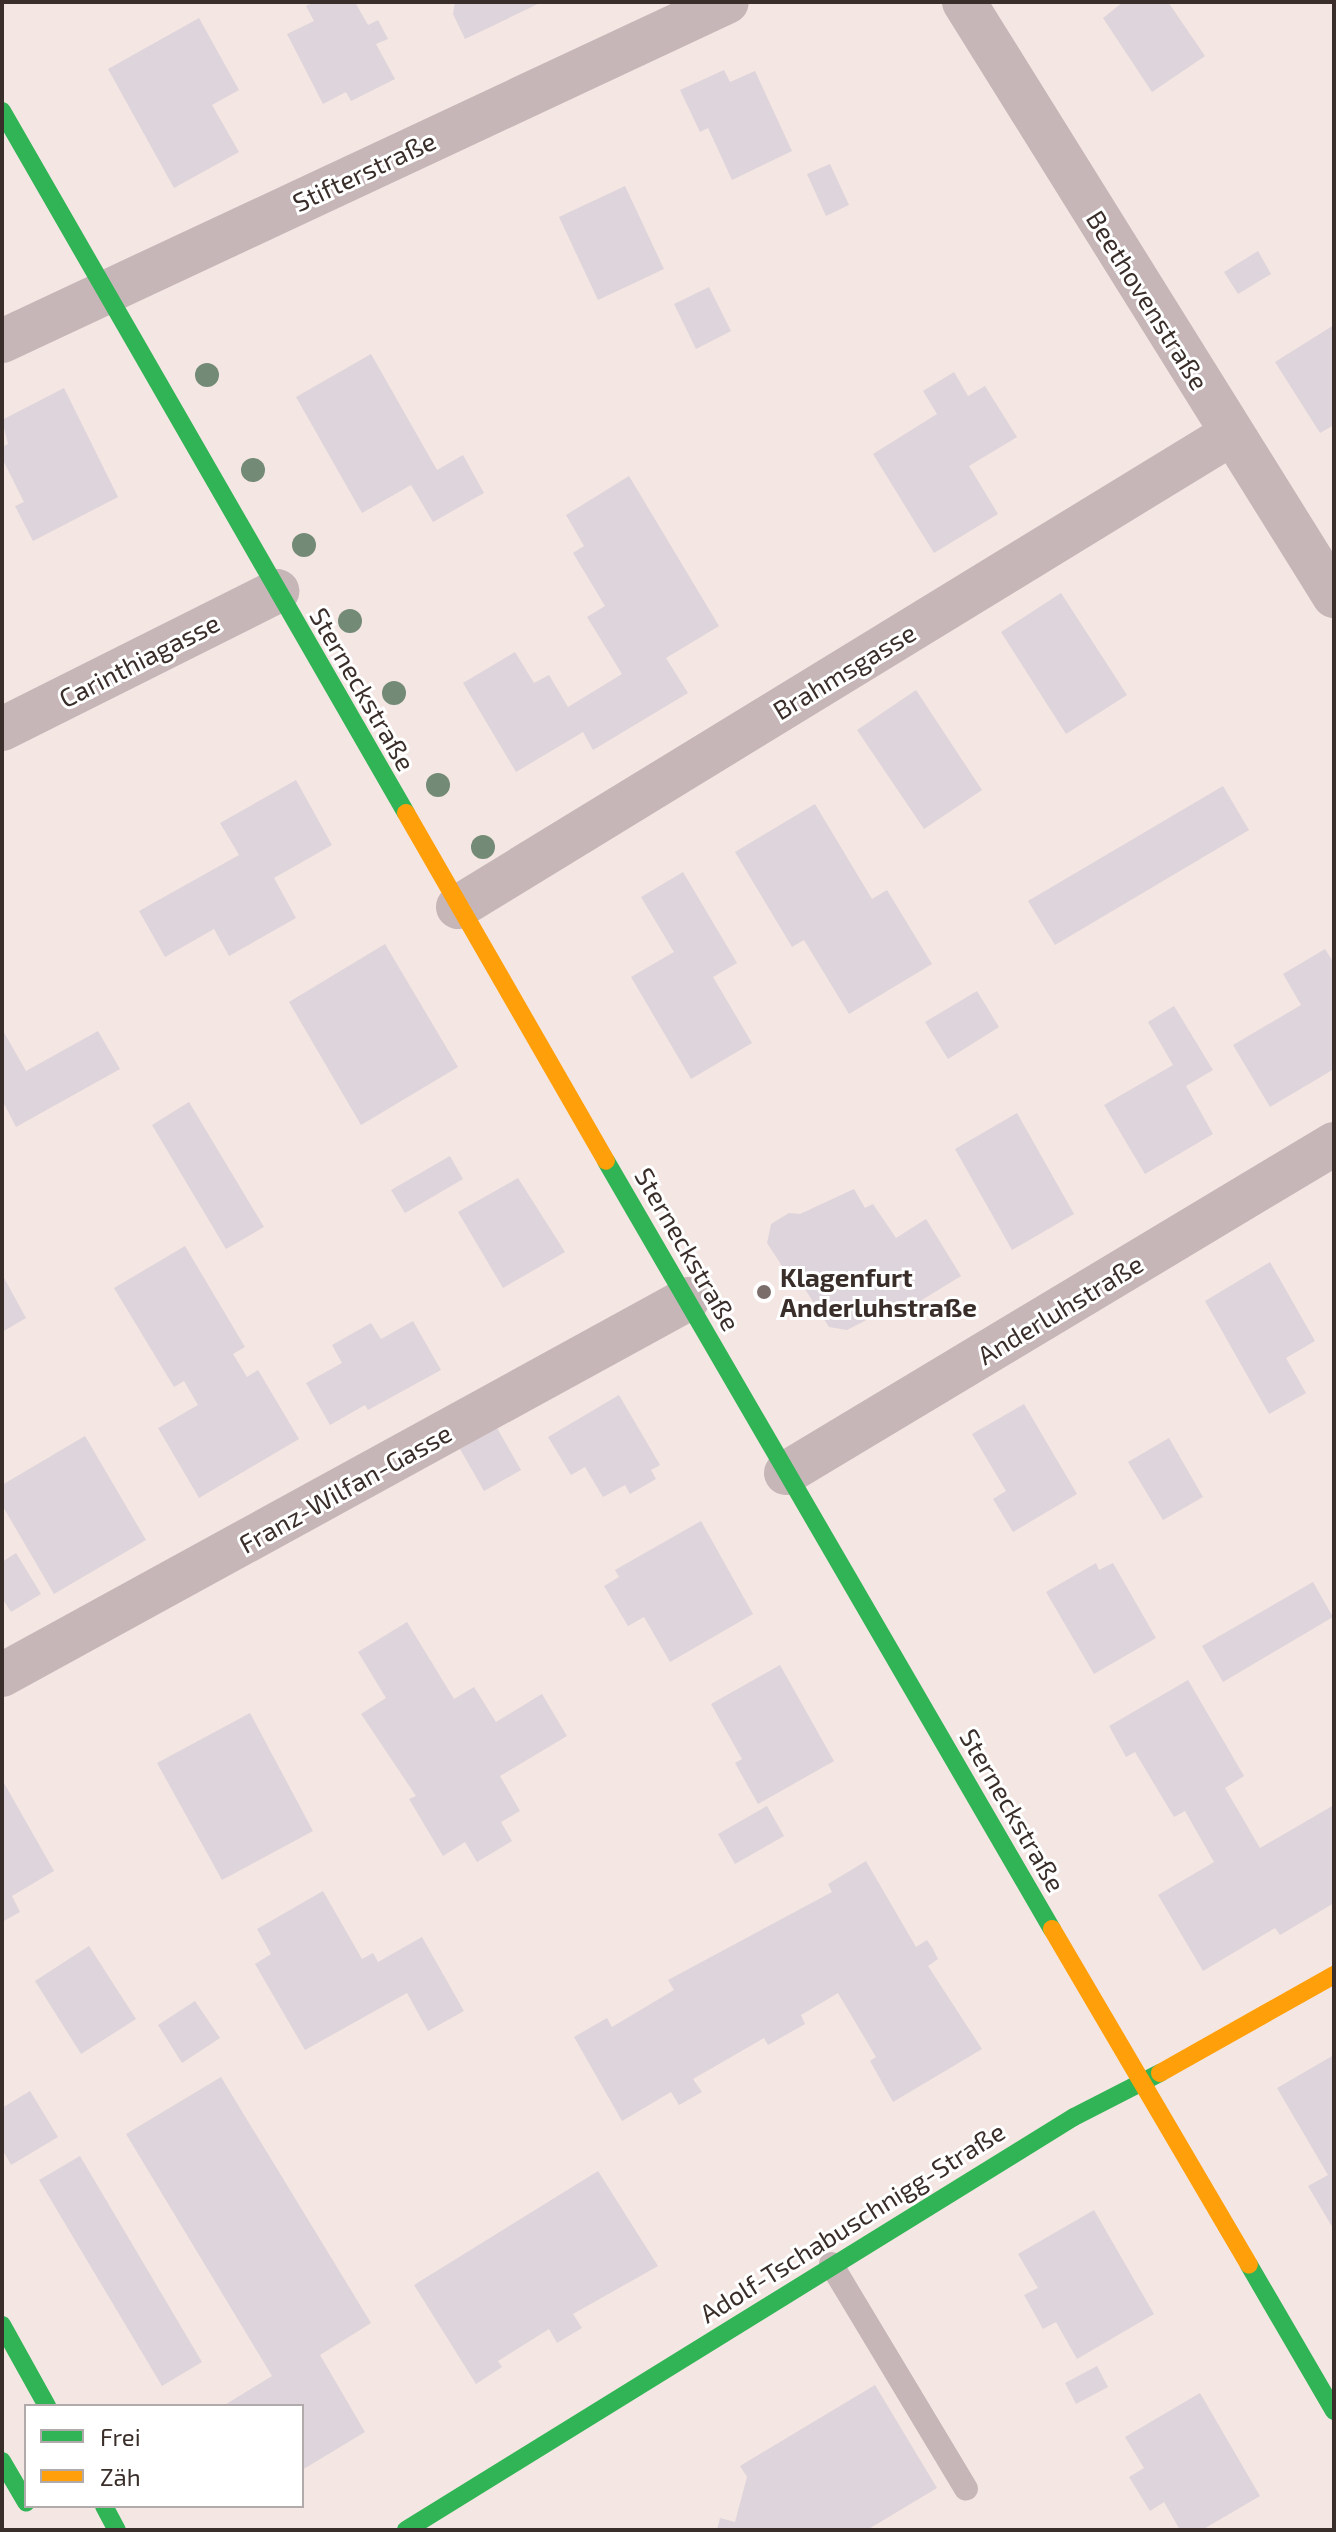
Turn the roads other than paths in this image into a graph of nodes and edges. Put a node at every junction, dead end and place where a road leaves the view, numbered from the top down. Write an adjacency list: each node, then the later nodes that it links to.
1 (727, 2): 4 (street, Stifterstraße)
2 (964, 2): 6 (street, Beethovenstraße)
3 (2, 111): 4 (street, Sterneckstraße)
4 (105, 292): 5 (street, Stifterstraße); 8 (street, Sterneckstraße)
5 (2, 341)
6 (1231, 434): 7 (street, Beethovenstraße); 10 (street, Brahmsgasse)
7 (1328, 569)
8 (277, 591): 9 (street, Carinthiagasse); 10 (street, Sterneckstraße)
9 (2, 729)
10 (458, 907): 12 (street, Sterneckstraße)
11 (1334, 1144): 13 (street, Anderluhstraße)
12 (688, 1299): 13 (street, Sterneckstraße); 14 (street, Franz-Wilfan-Gasse)
13 (786, 1473): 16 (street, Sterneckstraße)
14 (2, 1675)
15 (1334, 1975): 16 (street, Adolf-Tschabuschnigg-Straße)
16 (1143, 2082): 17 (street, Adolf-Tschabuschnigg-Straße); 20 (street, Sterneckstraße)
17 (831, 2264): 22 (lane); 26 (street, Adolf-Tschabuschnigg-Straße)
18 (2, 2325): 19 (street)
19 (46, 2404)
20 (1334, 2411)
21 (2, 2461): 23 (street)
22 (966, 2489)
23 (24, 2499)
24 (105, 2508): 25 (street)
25 (117, 2530)
26 (406, 2530)

